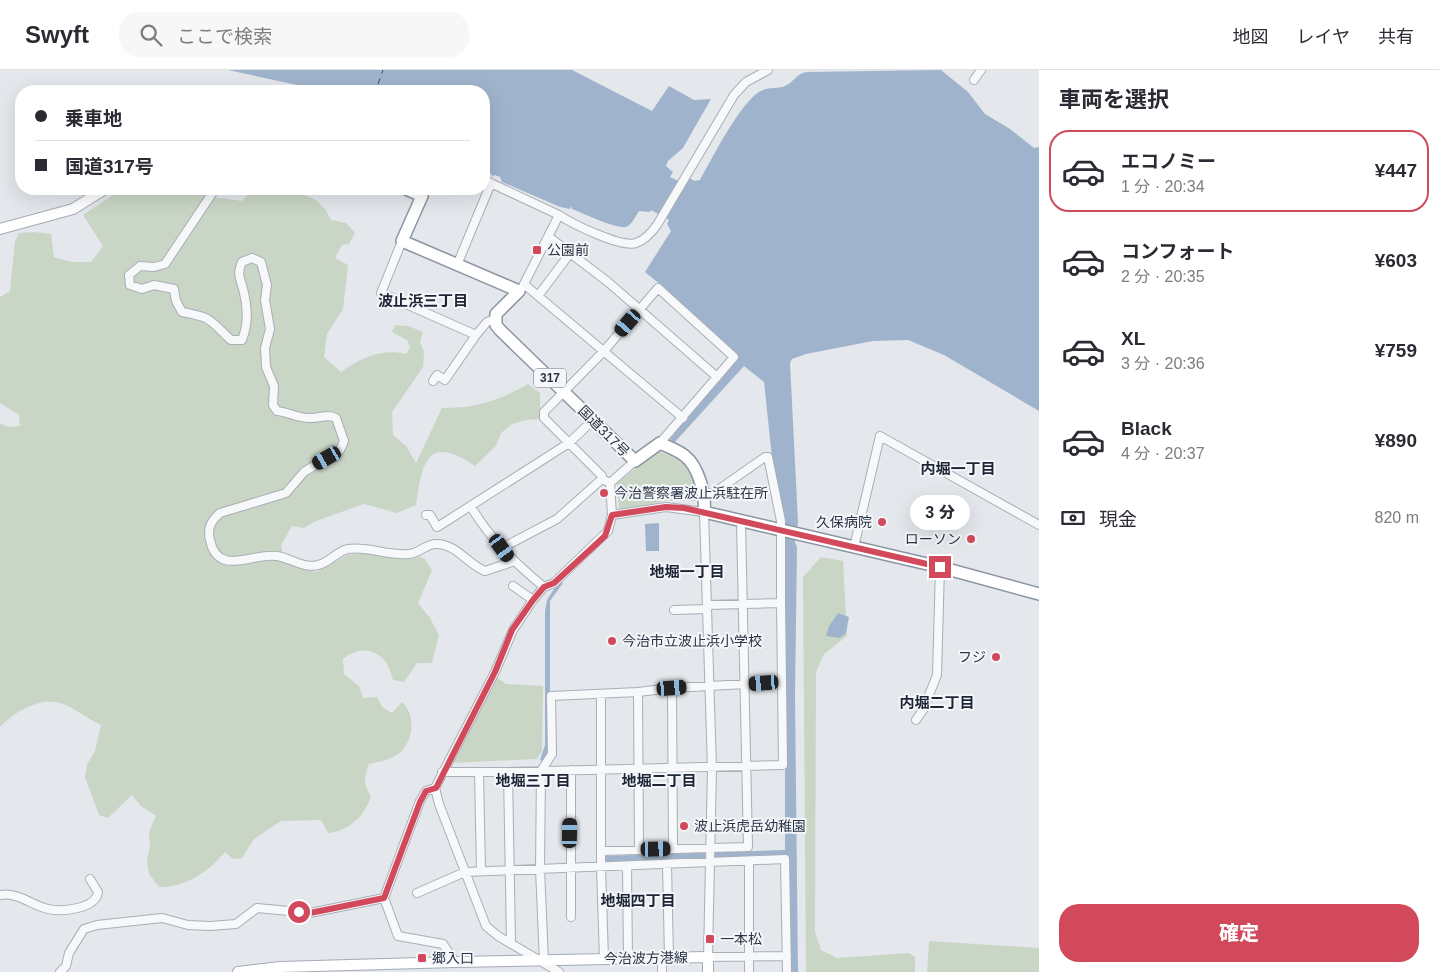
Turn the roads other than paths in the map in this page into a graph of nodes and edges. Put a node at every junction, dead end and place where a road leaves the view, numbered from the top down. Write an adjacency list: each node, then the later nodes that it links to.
1 (768, 70): 9 (street)
2 (981, 70): 3 (street)
3 (974, 80)
4 (490, 183): 9 (street)
5 (95, 195): 10 (main road)
6 (210, 195): 40 (street)
7 (423, 195): 12 (highway)
8 (483, 195): 14 (street)
9 (559, 215): 11 (street)
10 (0, 230)
11 (549, 238): 13 (street); 15 (street)
12 (402, 242): 14 (highway); 19 (street)
13 (571, 252): 16 (street); 17 (street)
14 (457, 265): 15 (highway)
15 (522, 288): 16 (street); 18 (highway)
16 (538, 296): 20 (street)
17 (640, 309): 20 (street); 21 (street); 21 (street)
18 (495, 319): 19 (street); 23 (highway, 国道317号 / 317)
19 (476, 335): 22 (street)
20 (603, 352): 23 (street); 24 (street)
21 (717, 377): 24 (street)
22 (433, 381)
23 (565, 392): 25 (highway, 国道317号 / 317); 26 (street)
24 (684, 418): 27 (street)
25 (593, 420): 26 (street); 28 (highway, 国道317号 / 317)
26 (569, 443): 29 (street); 31 (street)
27 (660, 443): 28 (highway, 国道317号); 30 (highway)
28 (635, 461): 29 (street)
29 (606, 481): 34 (street); 39 (street)
30 (705, 499): 32 (highway); 37 (street)
31 (471, 507): 33 (street); 39 (street)
32 (704, 512): 34 (street); 35 (highway); 48 (street)
33 (426, 515)
34 (612, 515): 43 (street)
35 (741, 522): 37 (highway); 47 (street)
36 (1039, 525): 38 (street)
37 (782, 531): 38 (highway); 46 (street)
38 (854, 547): 41 (highway)
39 (502, 548): 40 (street)
40 (512, 562): 43 (street)
41 (940, 567): 44 (highway); 56 (street)
42 (513, 586): 45 (street)
43 (544, 587): 45 (street)
44 (1039, 594)
45 (533, 600): 64 (street)
46 (781, 603): 47 (street); 50 (street)
47 (743, 604): 48 (street); 51 (street)
48 (707, 607): 49 (street); 52 (street)
49 (674, 610)
50 (782, 682): 51 (street); 57 (street)
51 (745, 684): 52 (street); 57 (street)
52 (710, 686): 53 (street); 59 (street)
53 (672, 688): 54 (street); 58 (street)
54 (638, 692): 55 (street); 61 (street)
55 (601, 694): 60 (street); 63 (street)
56 (916, 720)
57 (746, 766): 59 (street); 68 (street)
58 (673, 768): 59 (street); 61 (street); 69 (street)
59 (712, 768): 68 (street)
60 (602, 769): 61 (street); 62 (street); 71 (street)
61 (637, 769): 70 (street)
62 (570, 770): 63 (street); 77 (street)
63 (541, 771): 66 (street); 79 (street)
64 (442, 772): 65 (street); 67 (street)
65 (478, 772): 66 (street); 80 (street)
66 (508, 772): 78 (street)
67 (436, 788): 81 (street); 85 (street)
68 (710, 848): 69 (street); 73 (street)
69 (673, 849): 70 (street)
70 (639, 850): 71 (street)
71 (601, 851): 76 (street)
72 (749, 861): 73 (street); 88 (street); 89 (street)
73 (710, 862): 74 (street); 90 (street)
74 (667, 864): 75 (street); 93 (street)
75 (627, 866): 76 (street); 92 (street)
76 (600, 867): 77 (street); 91 (street)
77 (570, 868): 79 (street); 86 (street)
78 (510, 870): 79 (street); 80 (street); 87 (street)
79 (540, 870): 95 (street)
80 (481, 871): 81 (street)
81 (465, 872): 83 (street); 87 (street)
82 (90, 879): 84 (street)
83 (417, 893)
84 (0, 895)
85 (384, 898): 94 (street); 97 (street)
86 (571, 917)
87 (511, 943): 95 (street)
88 (749, 956): 89 (street); 90 (street); 102 (street)
89 (786, 956): 103 (street)
90 (708, 957): 93 (main road, 今治波方港線); 101 (main road, 今治波方港線)
91 (604, 959): 92 (main road, 今治波方港線); 95 (main road, 今治波方港線)
92 (628, 959): 93 (main road, 今治波方港線)
93 (665, 959): 100 (street)
94 (455, 962): 95 (main road, 今治波方港線); 96 (main road, 今治波方港線)
95 (544, 962): 99 (street)
96 (392, 968): 98 (main road, 今治波方港線)
97 (60, 972)
98 (238, 972)
99 (559, 972)
100 (662, 972)
101 (708, 972)
102 (749, 972)
103 (787, 972)

